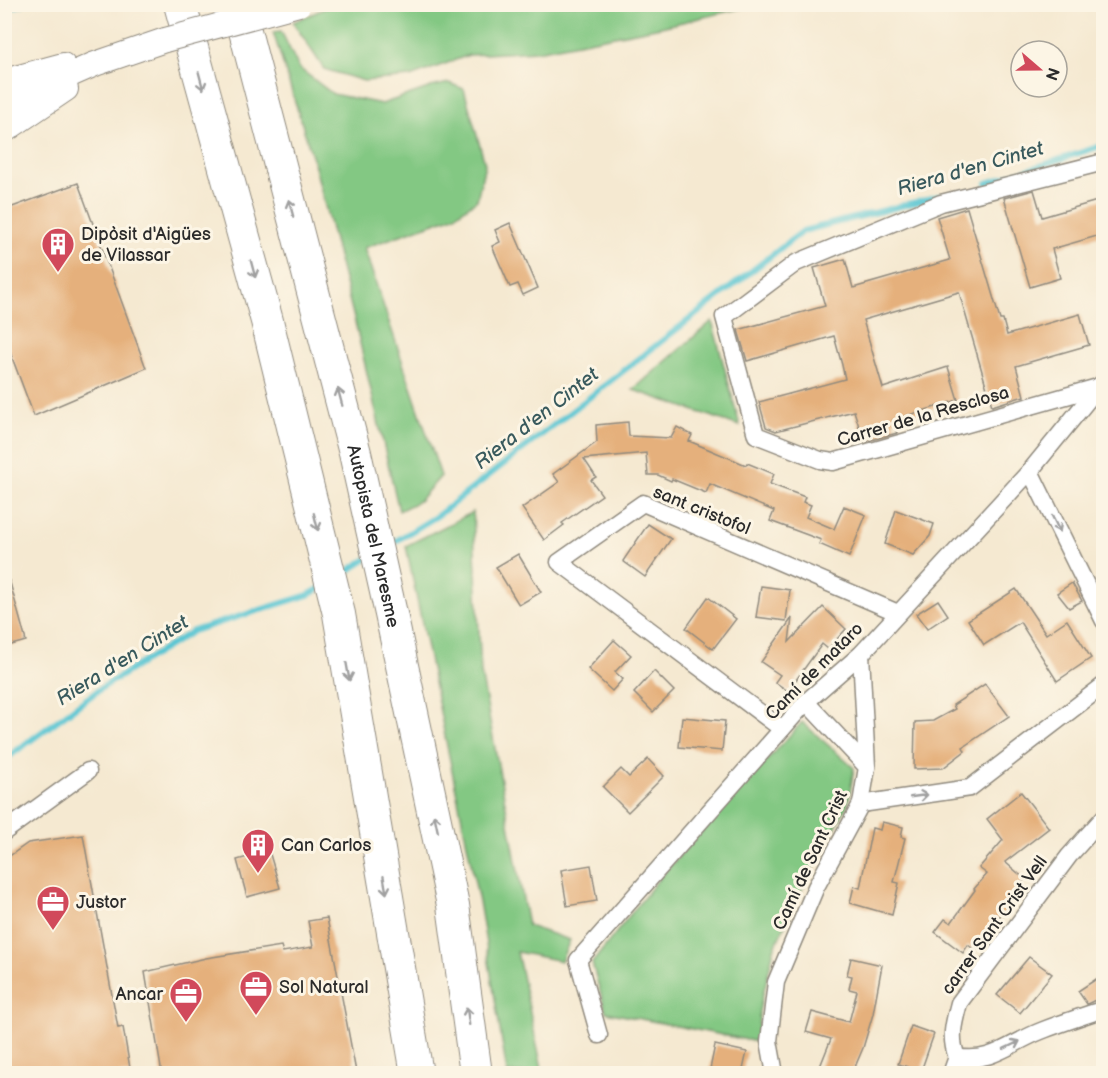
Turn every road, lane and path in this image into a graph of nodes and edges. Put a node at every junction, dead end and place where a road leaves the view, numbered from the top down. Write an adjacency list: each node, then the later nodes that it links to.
1 (180, 4): 25 (highway, one-way to 25)
2 (238, 4): 26 (highway, Autopista del Maresme, one-way to 2)
3 (300, 4): 4 (street, bridge)
4 (95, 64): 5 (street); 6 (street); 7 (street)
5 (4, 81)
6 (4, 105)
7 (4, 131)
8 (1104, 162): 9 (street, Carrer de la Resclosa)
9 (1101, 383): 10 (street, Camí de mataro)
10 (1030, 471): 11 (street, Camí de mataro); 12 (street, one-way to 12)
11 (898, 613): 13 (street, Camí de mataro); 16 (street, sant cristofol)
12 (1104, 621)
13 (861, 654): 15 (street, Camí de mataro); 17 (street, Camí de Sant Crist)
14 (1104, 685): 19 (street, one-way to 14)
15 (806, 702): 16 (street, Camí de mataro); 17 (street)
16 (782, 729): 23 (street, Camí de mataro)
17 (867, 767): 19 (street, Camí de Sant Crist)
18 (88, 771): 21 (street)
19 (861, 804): 27 (street, Camí de Sant Crist)
20 (1104, 817): 24 (street, carrer Sant Crist Vell)
21 (4, 832)
22 (1104, 1009): 24 (street, one-way to 22)
23 (599, 1035)
24 (957, 1057): 28 (street)
25 (417, 1074)
26 (476, 1074)
27 (775, 1074)
28 (951, 1074)

